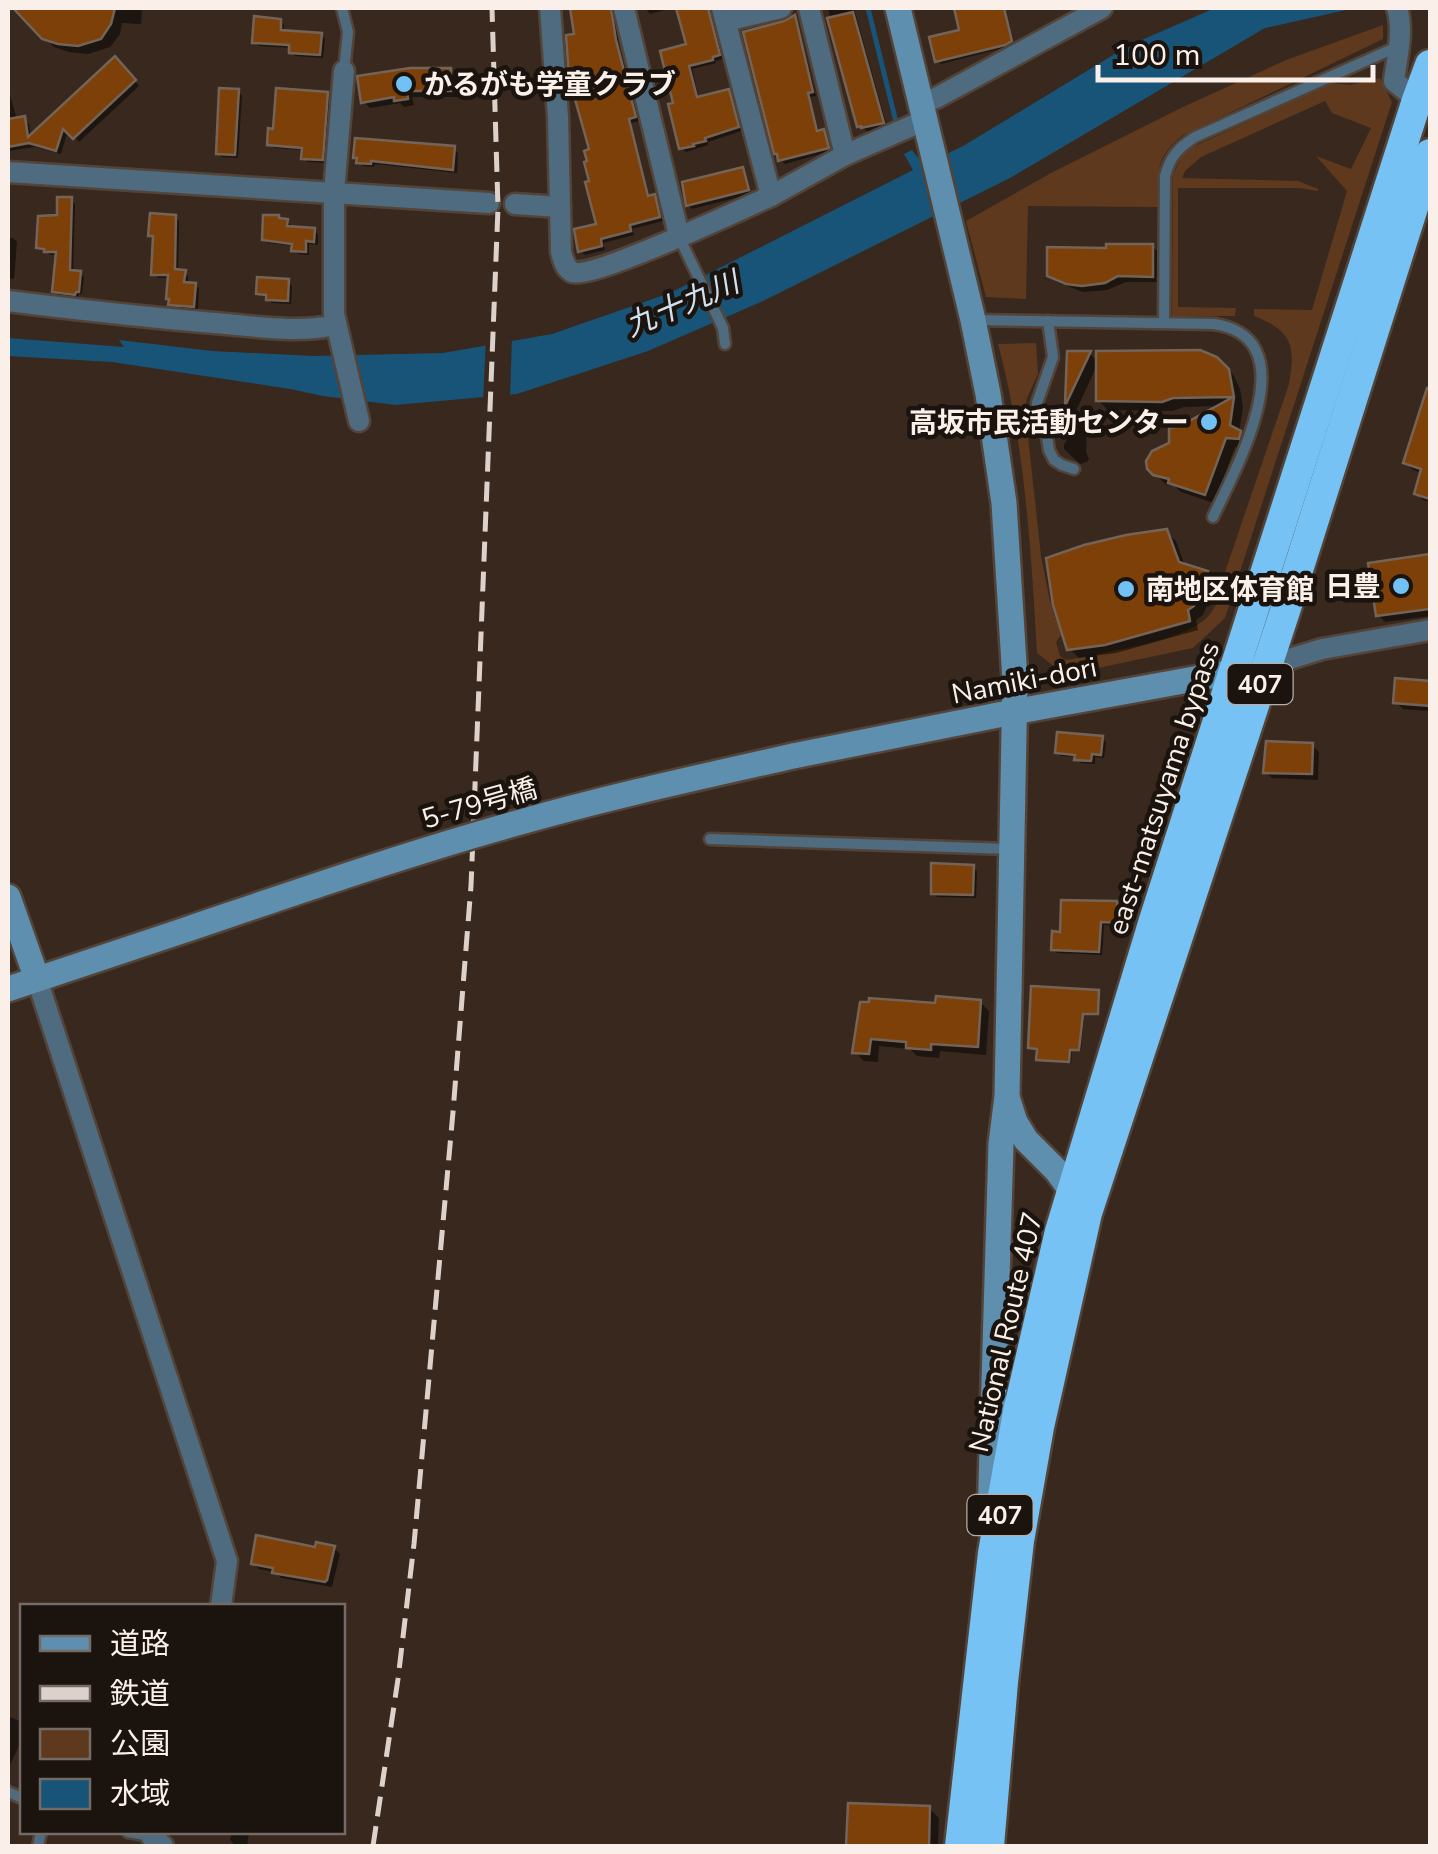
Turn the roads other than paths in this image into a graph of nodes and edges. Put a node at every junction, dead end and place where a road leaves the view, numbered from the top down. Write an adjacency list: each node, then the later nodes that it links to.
1 (342, 8): 12 (lane)
2 (550, 8): 22 (street)
3 (624, 8): 23 (street)
4 (782, 8): 9 (street)
5 (809, 8): 16 (street)
6 (898, 8): 14 (street)
7 (1102, 8): 14 (street)
8 (1398, 12): 10 (street)
9 (724, 14): 19 (street)
10 (1399, 46): 13 (street); 27 (lane)
11 (1430, 65): 13 (highway, east-matsuyama bypass / 407)
12 (344, 72): 18 (street)
13 (1412, 96): 35 (highway, east-matsuyama bypass / 407)
14 (925, 120): 16 (street); 25 (street)
15 (1430, 154): 34 (highway, 407)
16 (845, 156): 19 (street)
17 (8, 172): 18 (street)
18 (334, 192): 20 (street); 28 (street)
19 (771, 196): 23 (street)
20 (490, 203)
21 (515, 204): 22 (street)
22 (560, 208): 23 (street)
23 (683, 245): 29 (lane)
24 (8, 301): 28 (street)
25 (973, 320): 26 (lane); 36 (street)
26 (1048, 322): 27 (lane); 31 (lane)
27 (1164, 323): 32 (lane)
28 (336, 329): 30 (street)
29 (725, 344)
30 (358, 417)
31 (1074, 469)
32 (1213, 517)
33 (1430, 630): 34 (street)
34 (1266, 666): 35 (street, Namiki-dori); 44 (highway, 407)
35 (1235, 671): 36 (street, Namiki-dori); 44 (highway, east-matsuyama bypass / 407)
36 (1013, 712): 37 (street, Namiki-dori); 39 (street)
37 (793, 756): 41 (street, 5-79号橋, bridge)
38 (710, 839): 39 (lane)
39 (1010, 849): 43 (street)
40 (8, 897): 41 (street)
41 (36, 980): 42 (street, 5-79号橋); 46 (street)
42 (8, 989)
43 (1006, 1096): 44 (street); 45 (street)
44 (1080, 1201): 45 (highway, National Route 407 / 407); 48 (highway, National Route 407 / 407)
45 (993, 1553): 47 (highway, National Route 407 / 407)
46 (221, 1604)
47 (960, 1846)
48 (988, 1846)

